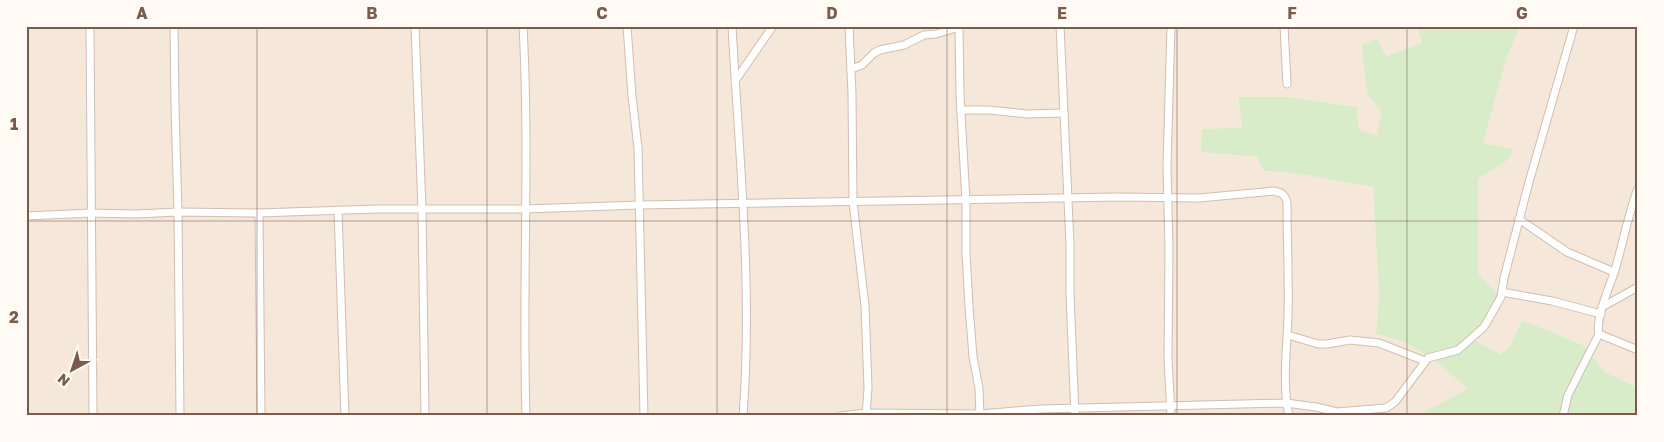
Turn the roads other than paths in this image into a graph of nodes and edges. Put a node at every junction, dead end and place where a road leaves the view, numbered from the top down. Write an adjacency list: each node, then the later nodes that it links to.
1 (90, 26): 31 (street)
2 (174, 26): 29 (street)
3 (415, 26): 28 (street)
4 (523, 26): 26 (street)
5 (627, 26): 25 (street)
6 (732, 26): 15 (street)
7 (773, 26): 15 (street)
8 (849, 26): 14 (street)
9 (959, 26): 14 (street); 17 (street)
10 (1060, 26): 18 (street)
11 (1171, 26): 20 (street)
12 (1284, 26): 16 (street)
13 (1574, 26): 33 (street)
14 (851, 69): 23 (street)
15 (735, 81): 24 (street)
16 (1287, 84)
17 (961, 110): 18 (street); 22 (street)
18 (1064, 113): 21 (street)
19 (1638, 188): 34 (street)
20 (1168, 196): 21 (street); 38 (street); 43 (street)
21 (1068, 198): 22 (street); 44 (street)
22 (966, 201): 23 (street); 46 (street)
23 (852, 202): 24 (street); 45 (street)
24 (742, 204): 25 (street); 54 (street)
25 (639, 205): 26 (street); 53 (street)
26 (525, 209): 28 (street); 52 (street)
27 (338, 210): 28 (street); 30 (street); 50 (street)
28 (422, 210): 51 (street)
29 (178, 212): 30 (street); 31 (street); 48 (street)
30 (259, 212): 49 (street)
31 (91, 213): 32 (street); 47 (street)
32 (26, 216)
33 (1520, 219): 34 (street); 36 (street)
34 (1614, 272): 37 (street)
35 (1638, 287): 37 (street)
36 (1502, 292): 37 (street); 41 (street)
37 (1602, 311): 39 (street)
38 (1288, 334): 41 (street); 42 (street)
39 (1599, 334): 40 (street); 59 (street)
40 (1638, 350)
41 (1425, 361): 42 (street)
42 (1286, 404): 43 (street); 58 (street)
43 (1169, 406): 44 (street); 57 (street)
44 (1074, 408): 46 (street); 56 (street)
45 (866, 415): 46 (street); 55 (street)
46 (980, 415)
47 (93, 416)
48 (180, 416)
49 (261, 416)
50 (345, 416)
51 (425, 416)
52 (526, 416)
53 (644, 416)
54 (743, 416)
55 (839, 416)
56 (1075, 416)
57 (1171, 416)
58 (1288, 416)
59 (1563, 416)

